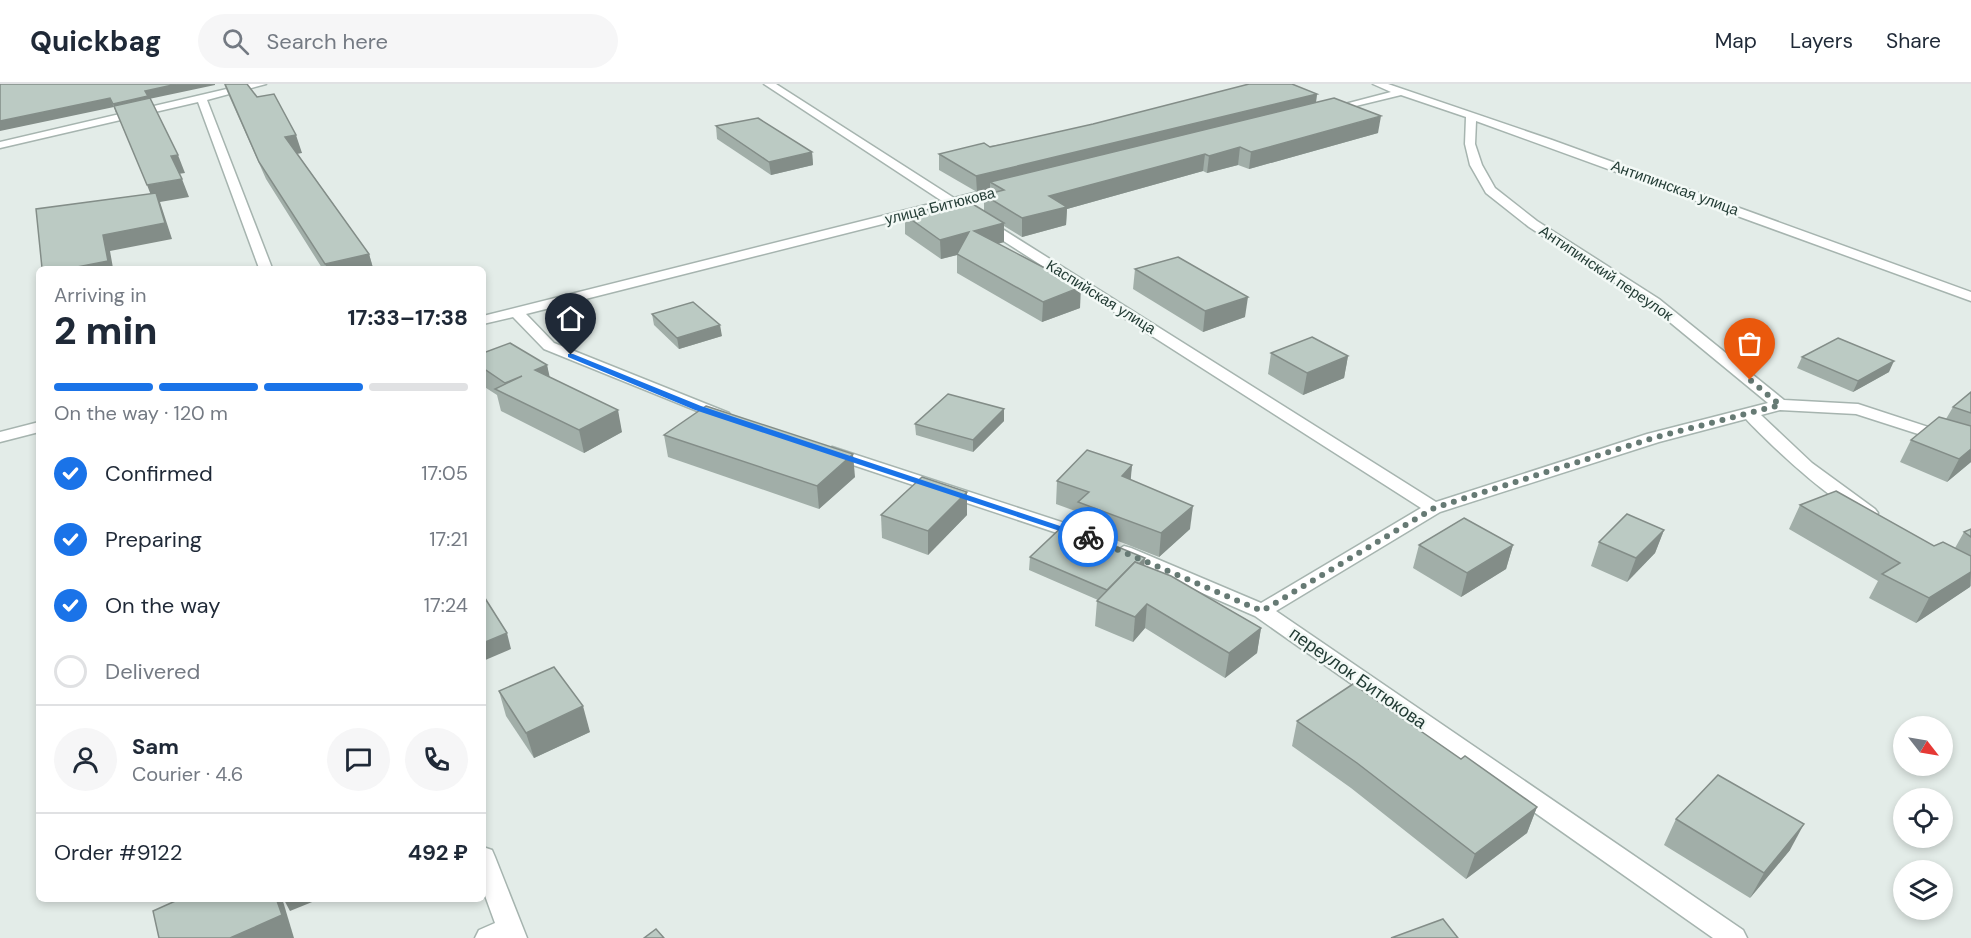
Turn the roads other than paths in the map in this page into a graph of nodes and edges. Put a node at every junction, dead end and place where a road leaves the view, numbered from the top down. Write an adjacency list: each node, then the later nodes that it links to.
1 (261, 84): 5 (street)
2 (769, 84): 10 (street, Каспийская улица)
3 (1378, 84): 4 (street, Антипинская улица)
4 (1398, 93): 6 (street); 7 (street, Антипинская улица)
5 (202, 100): 8 (street); 11 (street)
6 (1318, 112)
7 (1471, 117): 12 (street, Антипинская улица); 15 (street, Антипинский переулок)
8 (0, 146)
9 (1032, 183): 10 (street, улица Битюкова)
10 (952, 202): 13 (street, улица Битюкова); 22 (street, Каспийская улица)
11 (265, 266)
12 (1971, 297)
13 (516, 312): 14 (street, улица Битюкова); 17 (street)
14 (486, 319)
15 (1780, 405): 16 (street); 21 (street)
16 (1750, 413): 22 (street); 23 (street)
17 (742, 423)
18 (36, 428): 19 (street)
19 (0, 437)
20 (809, 445): 24 (street, переулок Битюкова)
21 (1971, 446)
22 (1434, 508): 24 (street)
23 (1883, 523)
24 (1262, 611): 27 (street, переулок Битюкова)
25 (486, 868): 26 (street)
26 (504, 935)
27 (1734, 938)

